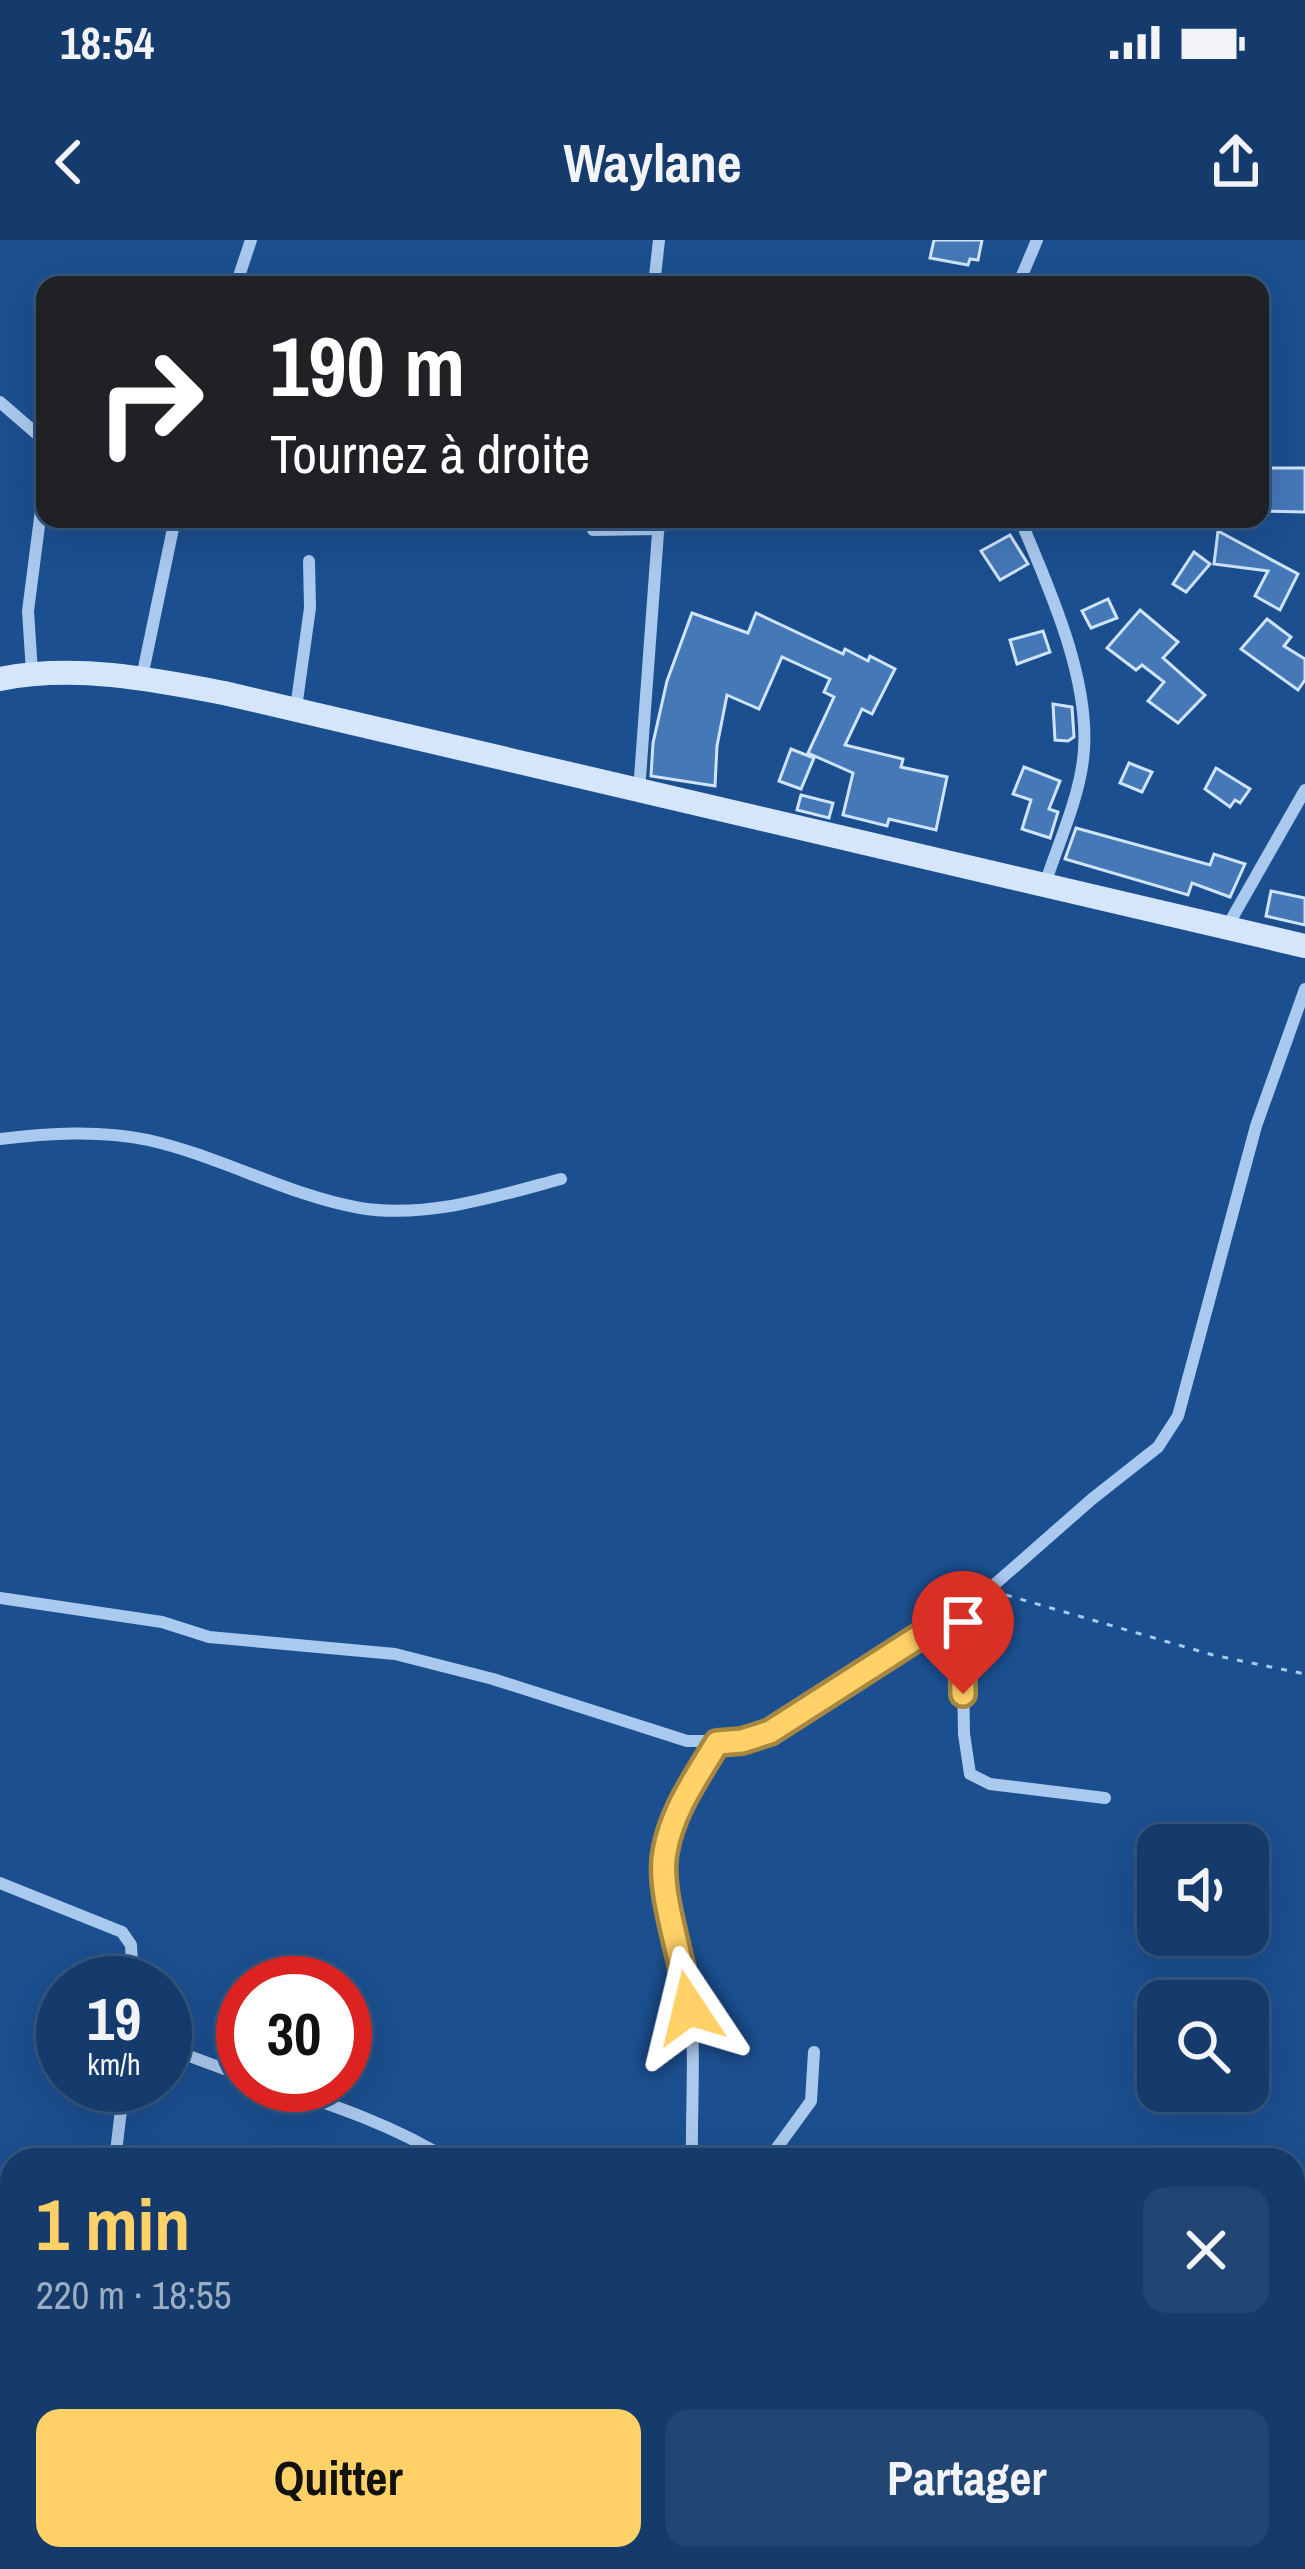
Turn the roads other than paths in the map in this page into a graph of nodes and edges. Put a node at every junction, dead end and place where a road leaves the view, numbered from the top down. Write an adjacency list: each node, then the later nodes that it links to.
1 (251, 240): 4 (street)
2 (659, 240): 5 (street)
3 (1037, 240): 6 (street)
4 (239, 276)
5 (655, 276)
6 (1022, 276)
7 (0, 402): 8 (street)
8 (36, 435)
9 (39, 528): 16 (street)
10 (173, 528): 17 (street)
11 (614, 528): 14 (street)
12 (659, 528): 21 (street)
13 (1023, 528): 22 (street)
14 (592, 530)
15 (309, 561): 19 (street)
16 (32, 672): 17 (street); 18 (street)
17 (142, 677): 19 (street)
18 (0, 679)
19 (296, 708): 21 (street)
20 (1305, 790): 23 (street)
21 (639, 792): 22 (street)
22 (1045, 884): 23 (street)
23 (1227, 928): 24 (street)
24 (1305, 946)
25 (1305, 989): 29 (street)
26 (0, 1139): 27 (street)
27 (561, 1179)
28 (0, 1598): 30 (street)
29 (962, 1613): 30 (street); 31 (street)
30 (717, 1743): 39 (street)
31 (1105, 1798)
32 (0, 1882): 33 (street)
33 (132, 1956)
34 (814, 2052): 40 (street)
35 (121, 2112): 37 (street)
36 (350, 2112): 38 (street)
37 (116, 2148)
38 (430, 2148)
39 (692, 2148)
40 (778, 2148)

